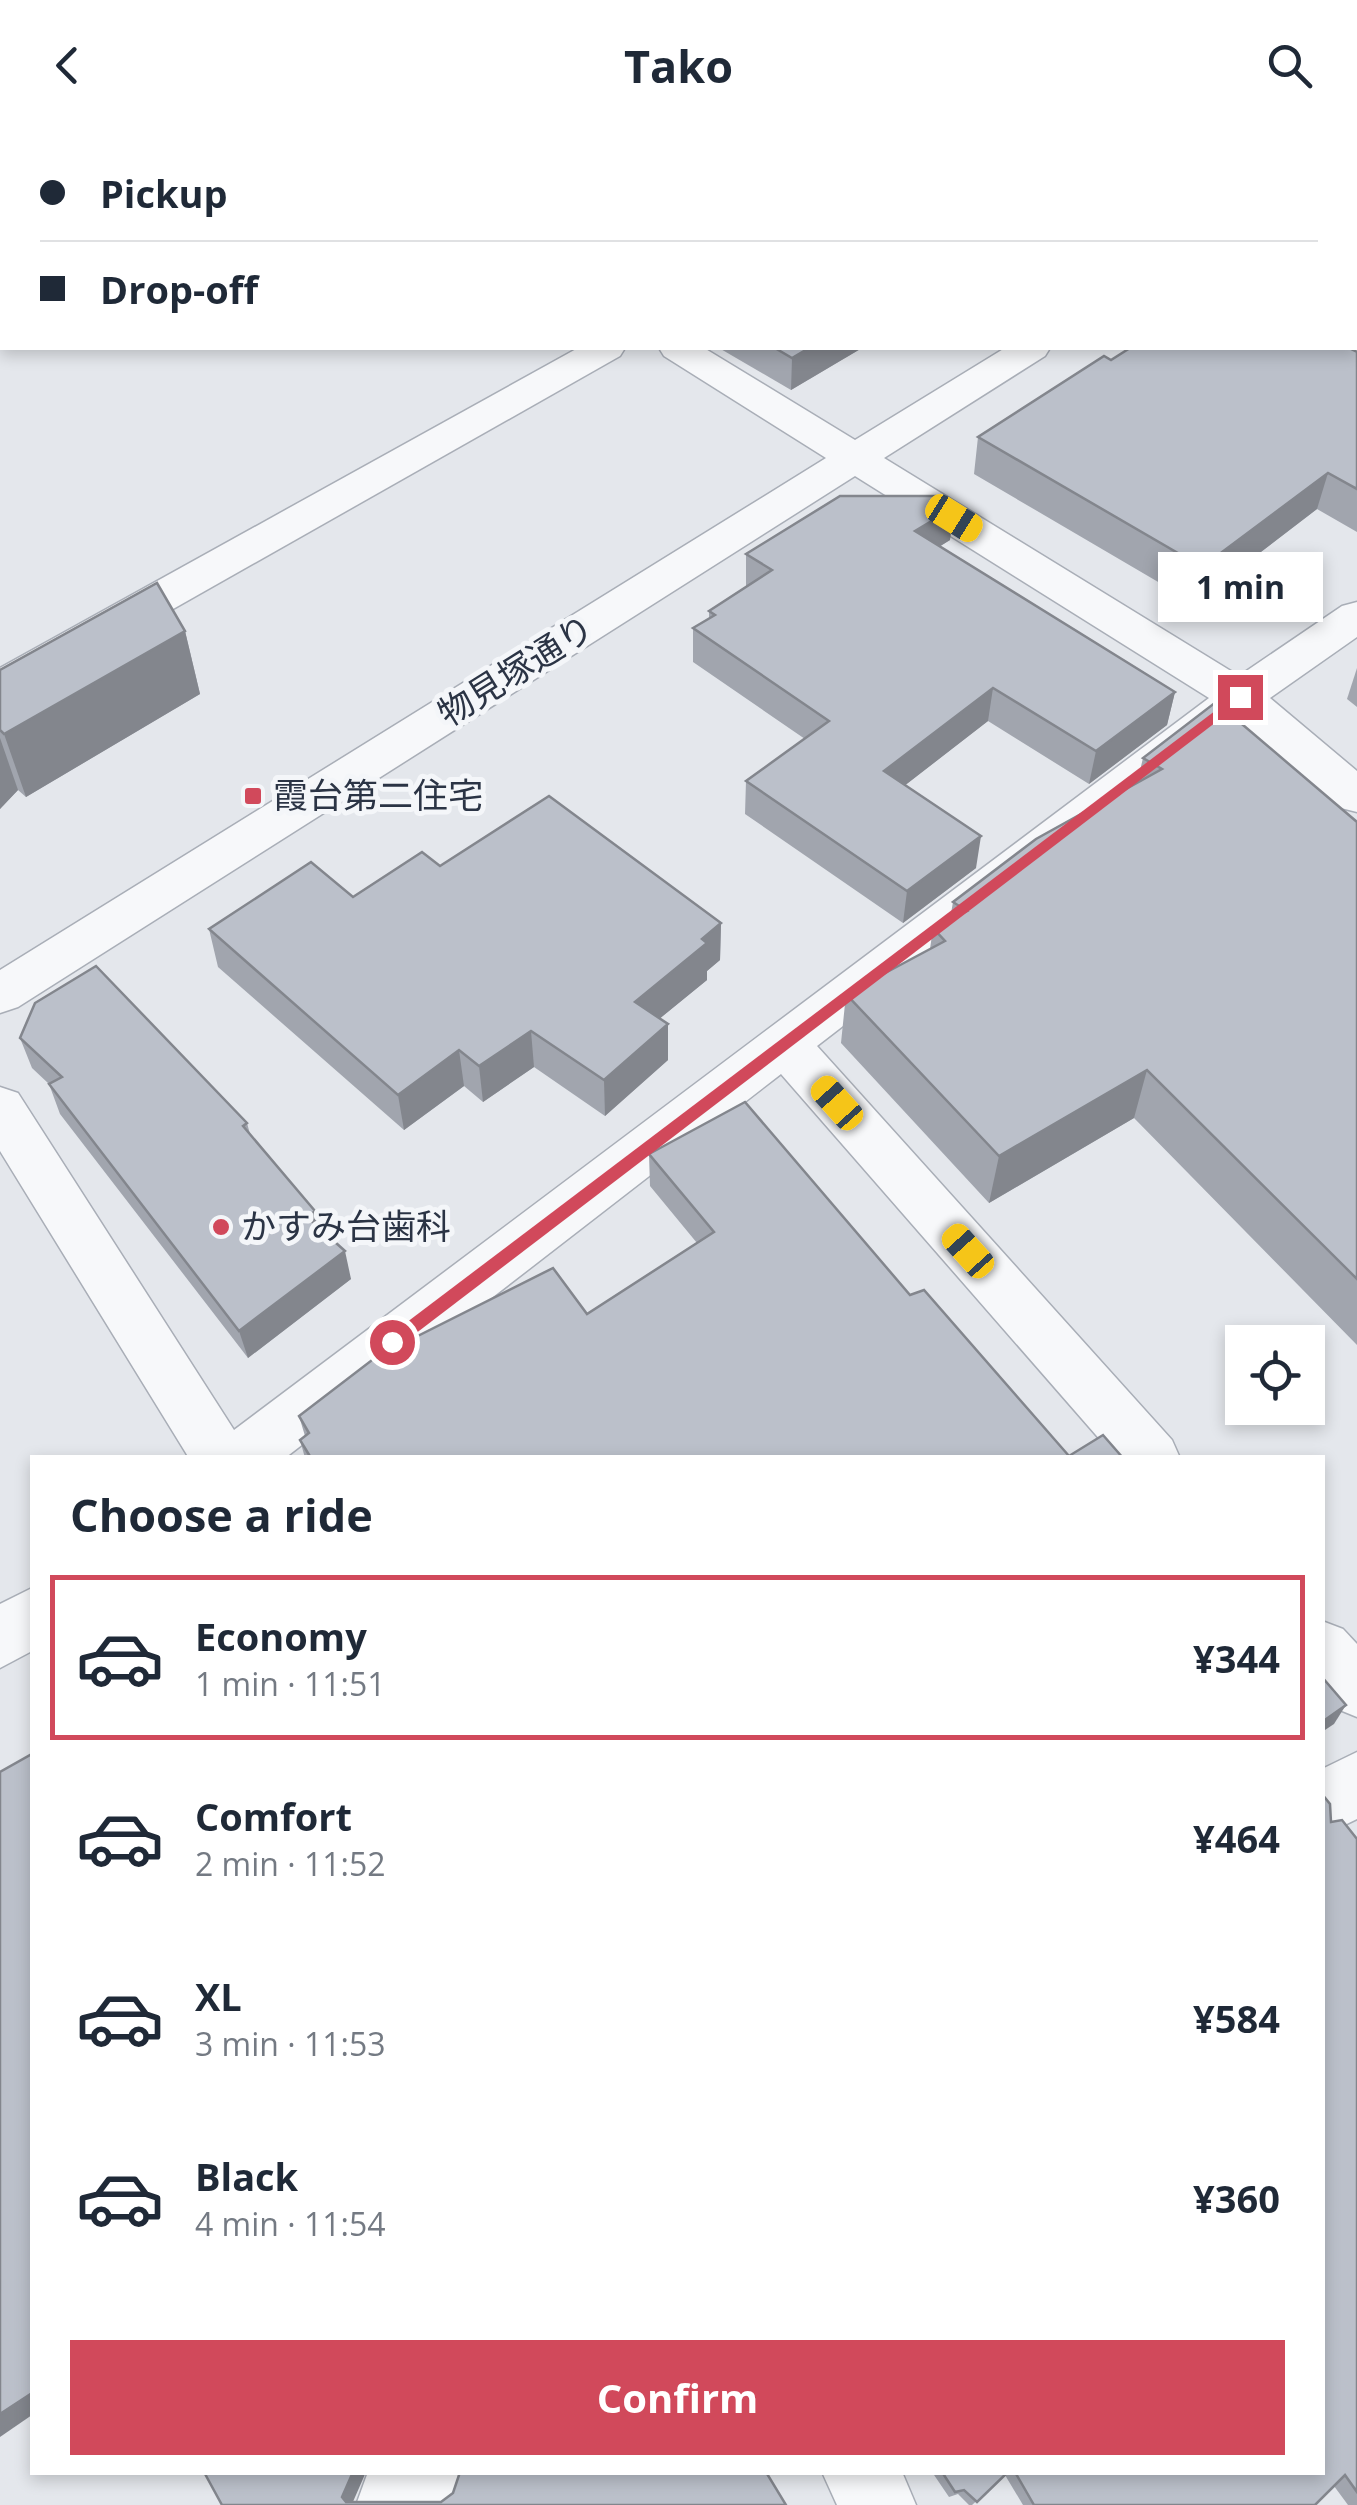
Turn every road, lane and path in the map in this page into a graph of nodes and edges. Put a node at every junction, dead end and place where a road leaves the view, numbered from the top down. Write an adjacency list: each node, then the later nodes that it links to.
1 (602, 350): 6 (street)
2 (681, 350): 4 (street)
3 (1028, 350): 4 (street, 物見塚通り)
4 (858, 458): 7 (street); 9 (street, 物見塚通り)
5 (1357, 616): 7 (street)
6 (0, 688)
7 (1240, 697): 8 (street); 10 (street)
8 (1357, 796)
9 (0, 994)
10 (785, 1044): 13 (street); 14 (street)
11 (0, 1107): 12 (street)
12 (218, 1455)
13 (244, 1455)
14 (1149, 1455)
15 (30, 1617): 16 (street)
16 (0, 1640)
17 (1325, 1652): 18 (street)
18 (1357, 1688)
19 (1357, 1782): 20 (street)
20 (1325, 1804)
21 (861, 2475): 22 (street)
22 (879, 2505)

